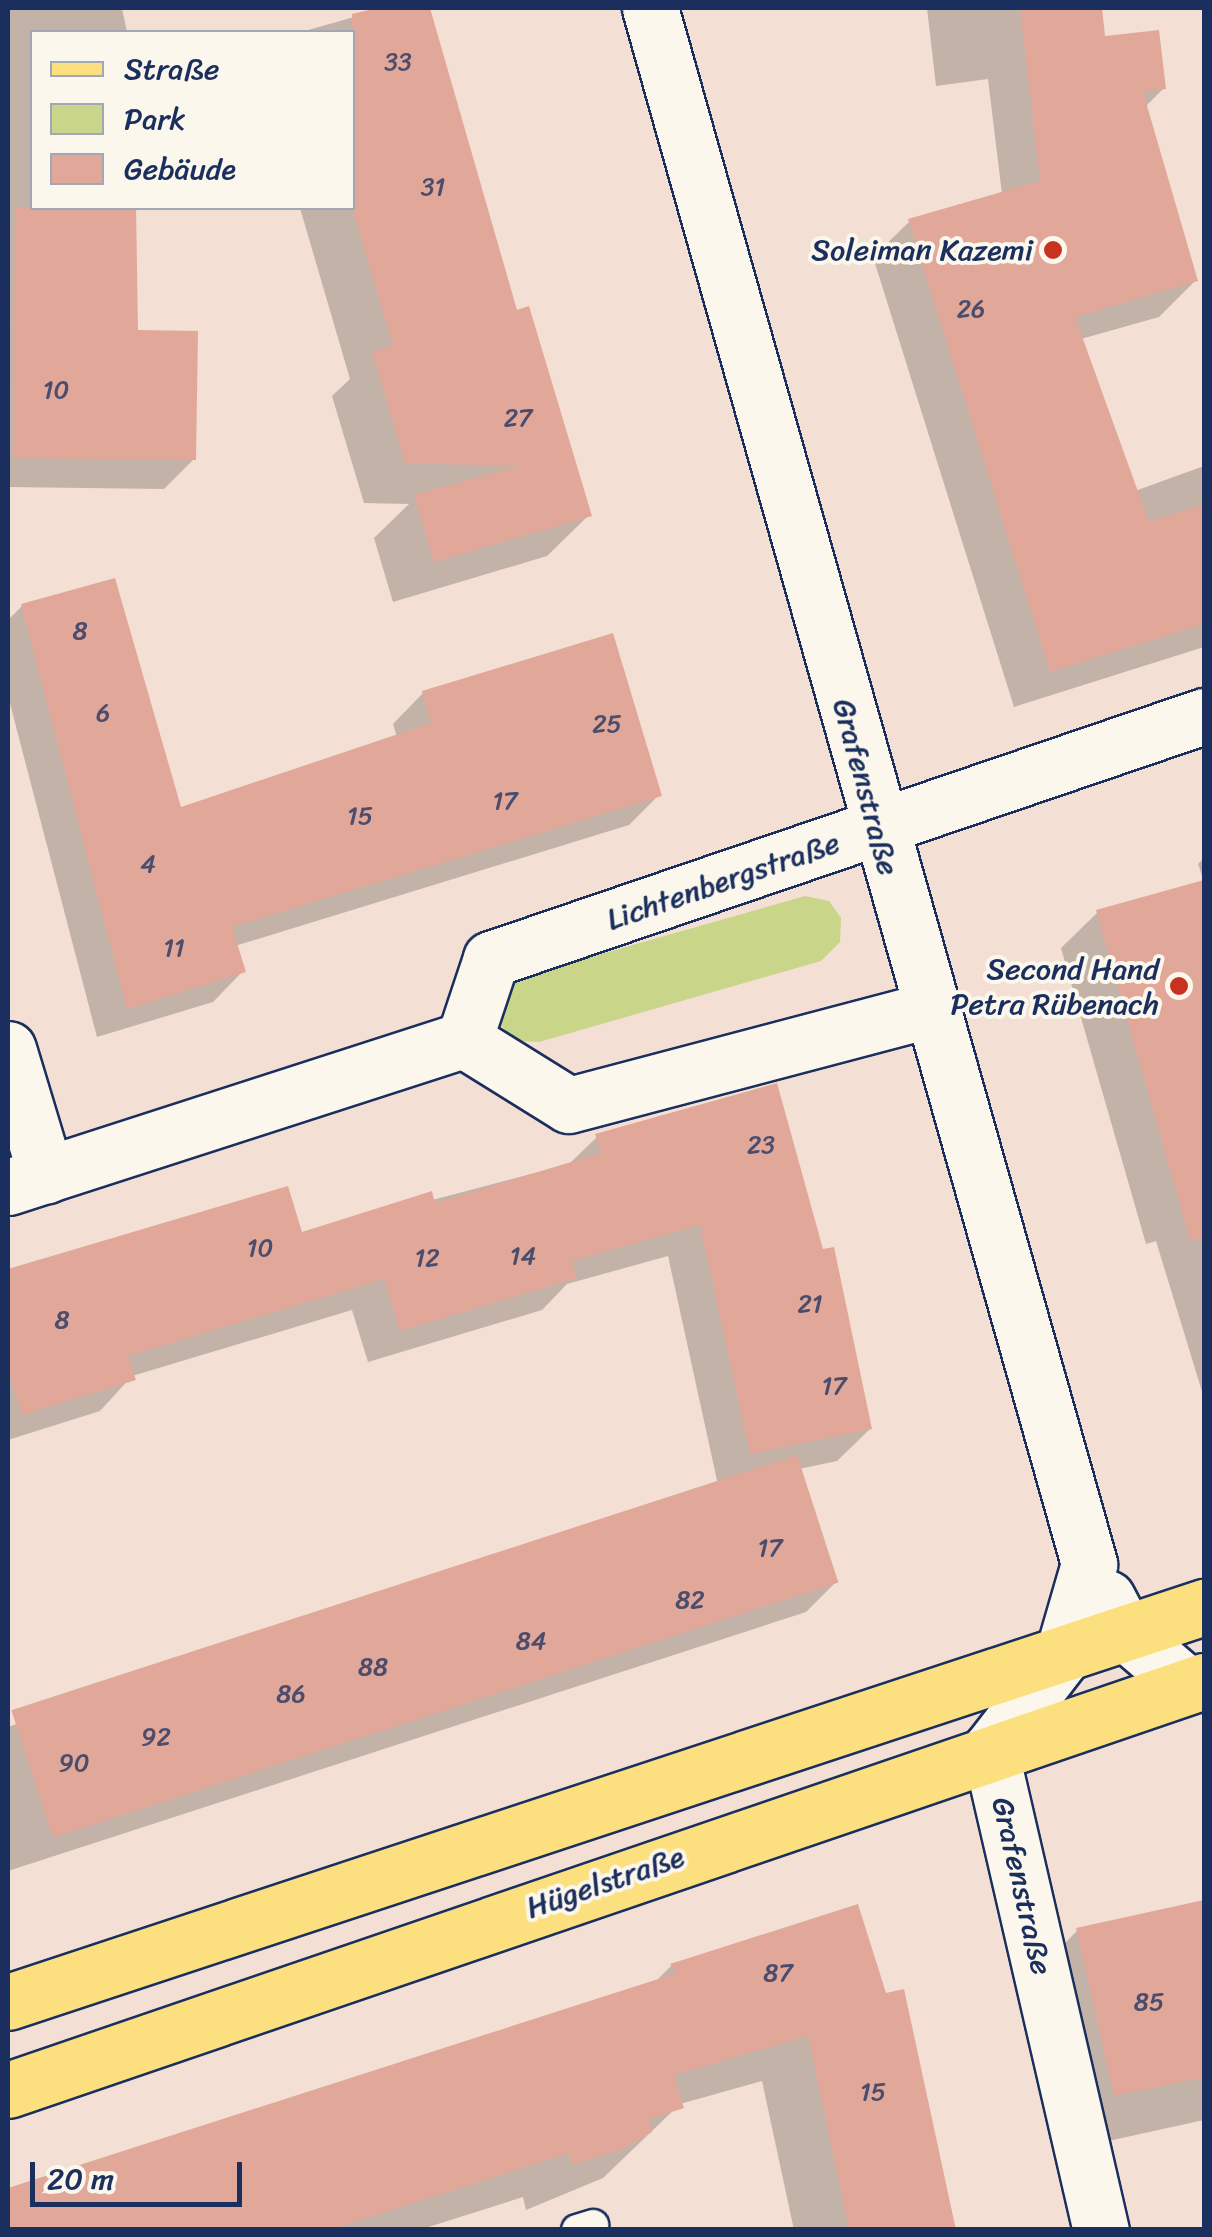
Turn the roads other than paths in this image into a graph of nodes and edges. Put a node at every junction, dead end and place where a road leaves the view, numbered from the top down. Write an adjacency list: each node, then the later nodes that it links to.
1 (650, 8): 3 (street, Grafenstraße)
2 (1204, 716): 3 (street, Lichtenbergstraße)
3 (878, 829): 4 (street, Grafenstraße); 5 (street, Lichtenbergstraße)
4 (926, 1011): 5 (street); 8 (street, Grafenstraße)
5 (464, 1040): 7 (street)
6 (8, 1048): 7 (street)
7 (27, 1181)
8 (1089, 1564): 10 (street, Grafenstraße); 11 (street)
9 (1204, 1607): 10 (main road)
10 (1125, 1632): 11 (main road); 12 (street, Grafenstraße)
11 (1062, 1657): 13 (street); 14 (main road)
12 (1196, 1684): 13 (main road, Hügelstraße)
13 (990, 1750): 15 (main road, Hügelstraße); 16 (street, Grafenstraße)
14 (8, 2002)
15 (8, 2090)
16 (1100, 2230)

